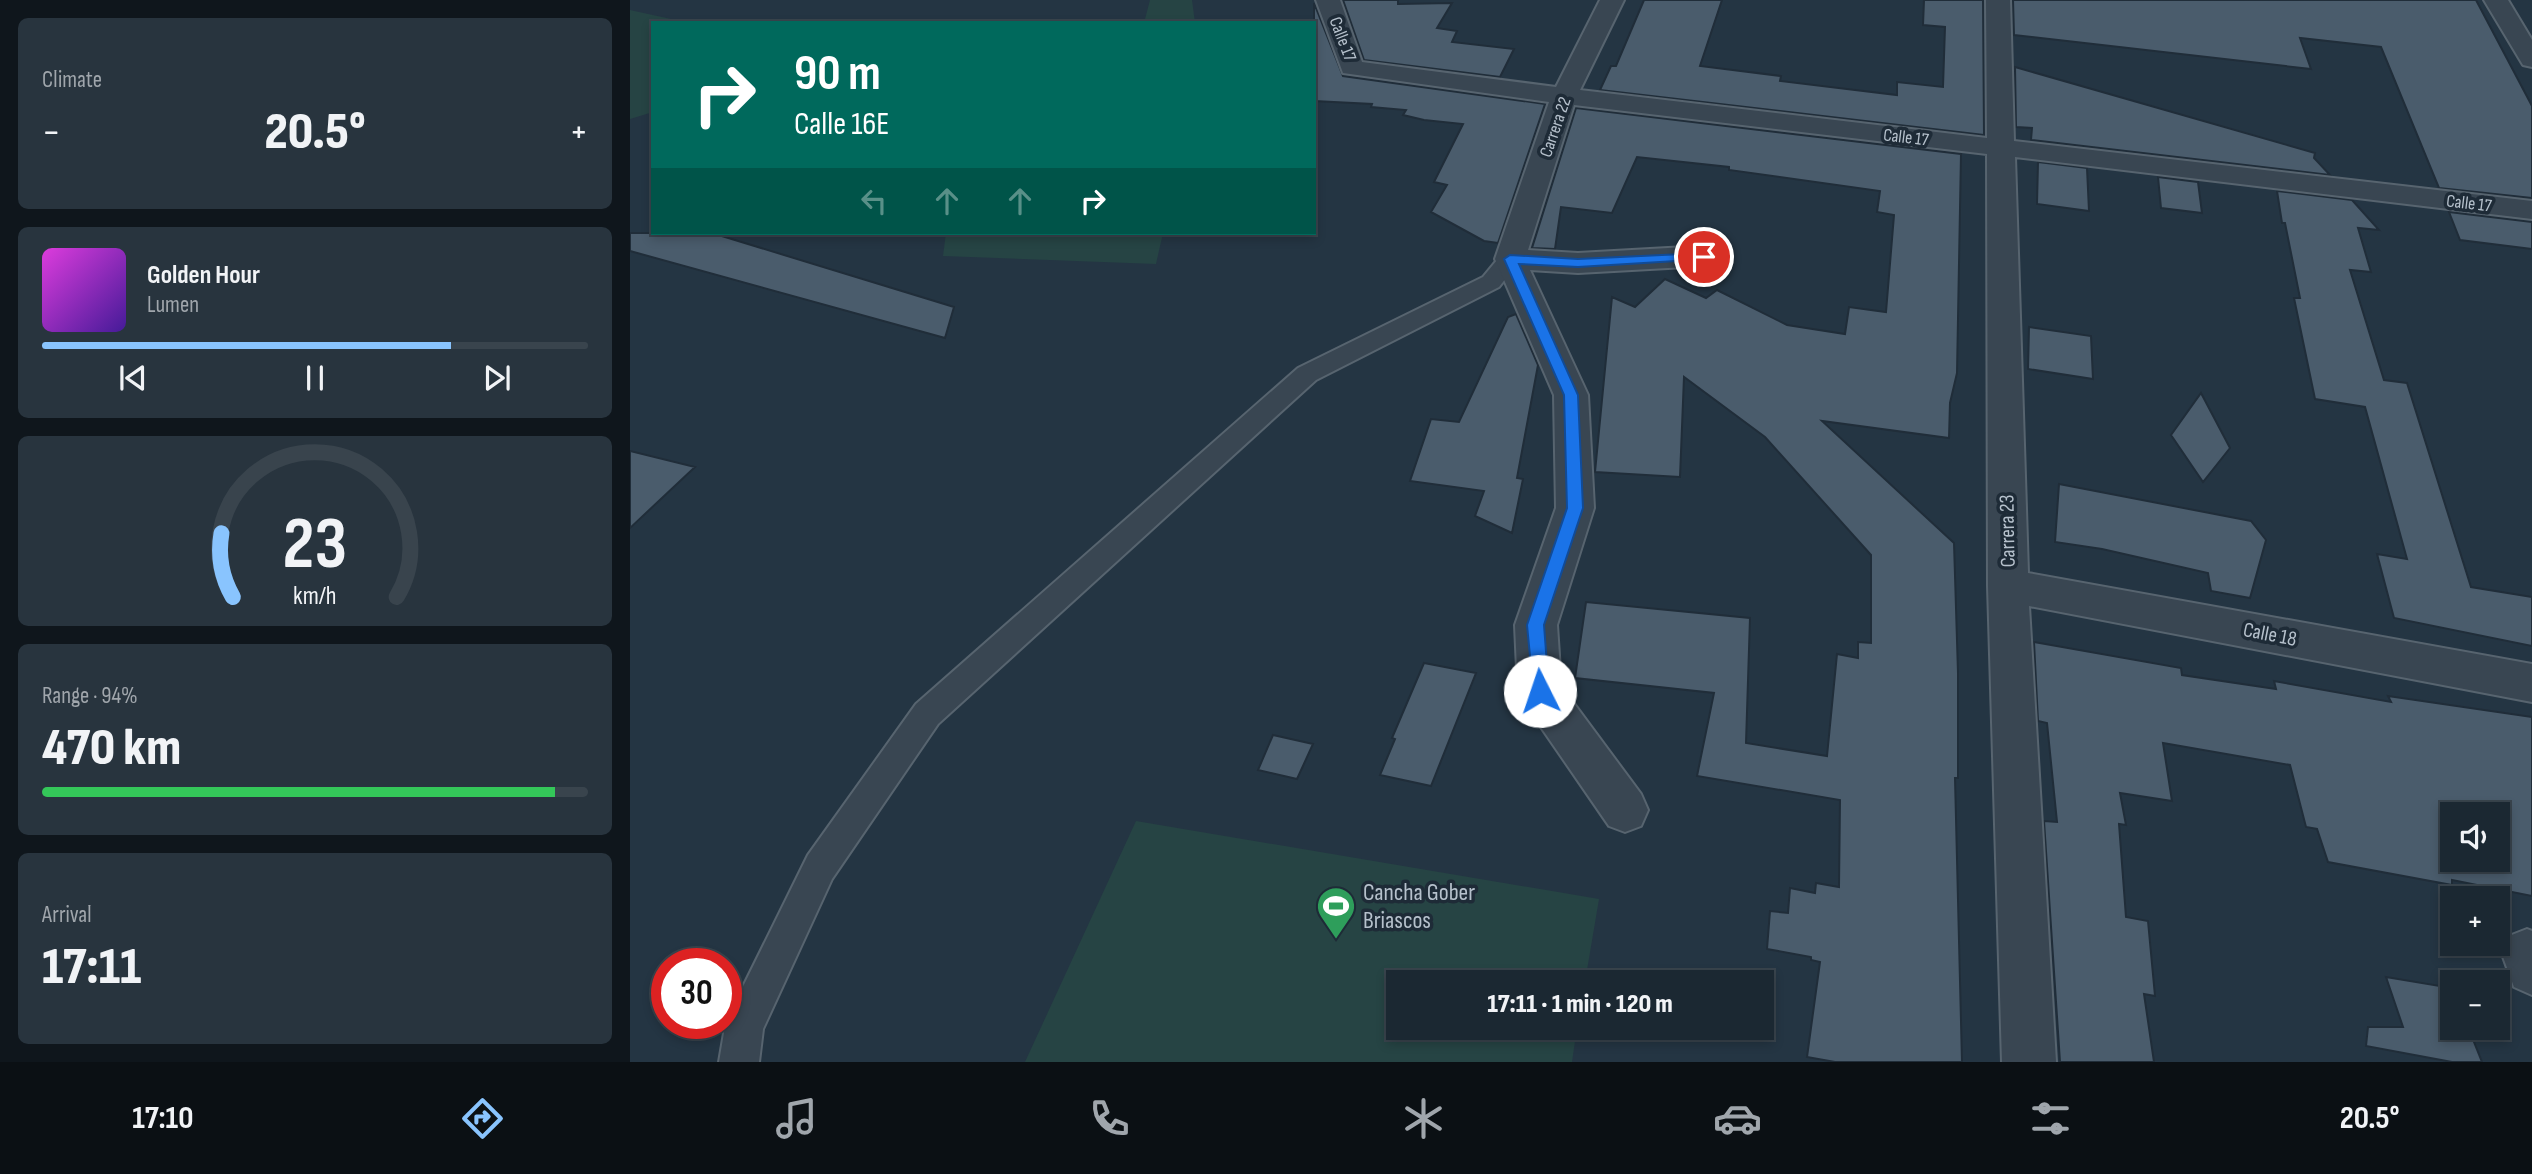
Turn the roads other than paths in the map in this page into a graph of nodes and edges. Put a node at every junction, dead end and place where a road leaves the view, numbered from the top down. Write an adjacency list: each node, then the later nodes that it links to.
1 (1328, 0): 6 (street, Calle 17)
2 (1612, 0): 6 (street, Carrera 22)
3 (1998, 0): 7 (street, Carrera 23)
4 (2496, 0): 5 (street)
5 (2532, 60)
6 (1564, 96): 7 (street, Calle 17); 10 (street, Carrera 22)
7 (2001, 148): 8 (street, Calle 17); 11 (street, Carrera 23)
8 (2532, 210)
9 (1704, 257): 10 (street)
10 (1510, 259): 13 (street); 14 (lane)
11 (2008, 586): 12 (street, Calle 18); 15 (street, Carrera 23)
12 (2532, 683)
13 (1625, 810)
14 (740, 1062)
15 (2029, 1062)

